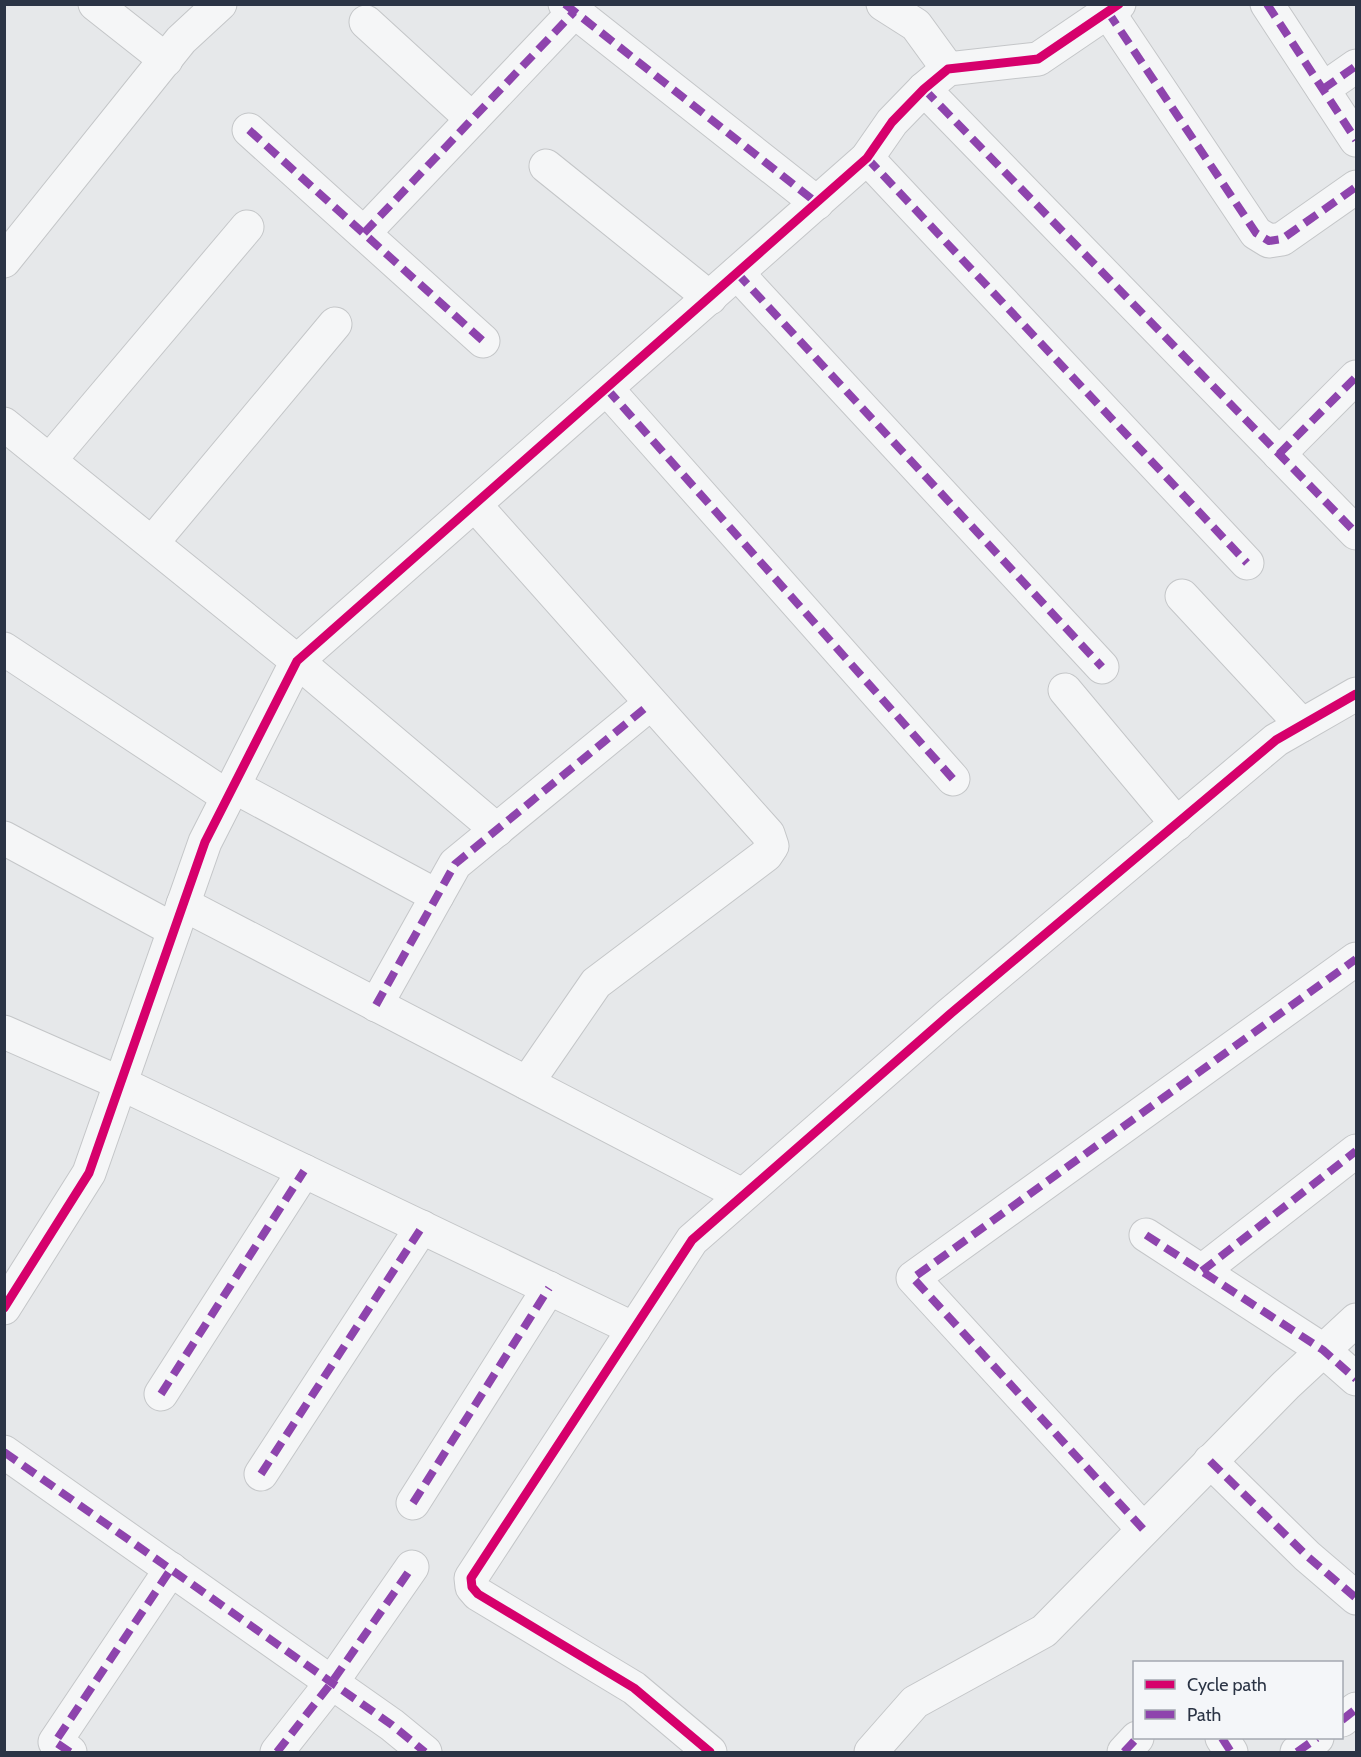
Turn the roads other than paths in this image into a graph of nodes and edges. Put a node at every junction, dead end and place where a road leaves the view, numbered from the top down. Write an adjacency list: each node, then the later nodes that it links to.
1 (95, 4): 8 (street)
2 (220, 4): 8 (street)
3 (1267, 4): 11 (street)
4 (888, 6): 10 (street)
5 (570, 8): 12 (street); 18 (street)
6 (1113, 8): 10 (street); 17 (street)
7 (366, 22): 12 (street)
8 (166, 60): 21 (street)
9 (1356, 66): 11 (street)
10 (936, 79): 15 (street); 29 (street)
11 (1323, 89): 14 (street)
12 (472, 119): 20 (street)
13 (249, 130): 20 (street)
14 (1356, 141)
15 (867, 158): 18 (street); 34 (street)
16 (546, 166): 23 (street)
17 (1356, 187)
18 (817, 203): 22 (street)
19 (247, 226): 30 (street)
20 (364, 233): 25 (street)
21 (4, 261)
22 (737, 273): 23 (street); 38 (street)
23 (710, 298): 27 (street)
24 (335, 324): 33 (street)
25 (483, 341)
26 (1356, 377): 29 (street)
27 (607, 388): 31 (street); 43 (street)
28 (4, 424): 30 (street)
29 (1280, 454): 32 (street)
30 (50, 460): 33 (street)
31 (475, 505): 37 (street); 41 (street)
32 (1356, 533)
33 (152, 543): 37 (street)
34 (1247, 563)
35 (1182, 596): 42 (street)
36 (4, 649): 44 (street)
37 (297, 661): 44 (street); 46 (street)
38 (1102, 667)
39 (1065, 690): 45 (street)
40 (1356, 694): 42 (street)
41 (650, 704): 46 (street); 54 (street)
42 (1302, 725): 45 (street)
43 (954, 779)
44 (231, 791): 48 (street); 49 (street)
45 (1177, 824): 57 (street)
46 (497, 830): 48 (street)
47 (4, 838): 49 (street)
48 (437, 896): 51 (street)
49 (178, 917): 51 (street); 53 (street)
50 (1356, 959): 73 (street)
51 (376, 1005): 54 (street)
52 (4, 1032): 53 (street)
53 (120, 1083): 56 (street); 60 (street)
54 (527, 1083): 57 (street)
55 (1356, 1151): 61 (street)
56 (304, 1171): 58 (street); 68 (street)
57 (742, 1195): 65 (street)
58 (422, 1227): 62 (street); 71 (street)
59 (1146, 1234): 61 (street)
60 (16, 1266): 63 (street)
61 (1202, 1271): 66 (street)
62 (549, 1288): 65 (street); 72 (street)
63 (4, 1308)
64 (1356, 1320): 66 (street)
65 (634, 1329): 86 (street)
66 (1323, 1350): 67 (street); 70 (street)
67 (1356, 1379)
68 (161, 1394)
69 (4, 1452): 75 (street)
70 (1210, 1461): 73 (street); 76 (street)
71 (261, 1474)
72 (413, 1503)
73 (1143, 1529): 87 (street)
74 (412, 1567): 77 (street)
75 (171, 1569): 77 (street); 83 (street)
76 (1356, 1598)
77 (332, 1682): 84 (street); 85 (street)
78 (1356, 1709): 79 (street)
79 (1343, 1719)
80 (1135, 1739): 88 (street)
81 (1223, 1739): 89 (street)
82 (1314, 1739): 90 (street)
83 (70, 1752)
84 (277, 1752)
85 (426, 1752)
86 (710, 1752)
87 (871, 1752)
88 (1124, 1752)
89 (1231, 1752)
90 (1297, 1752)

